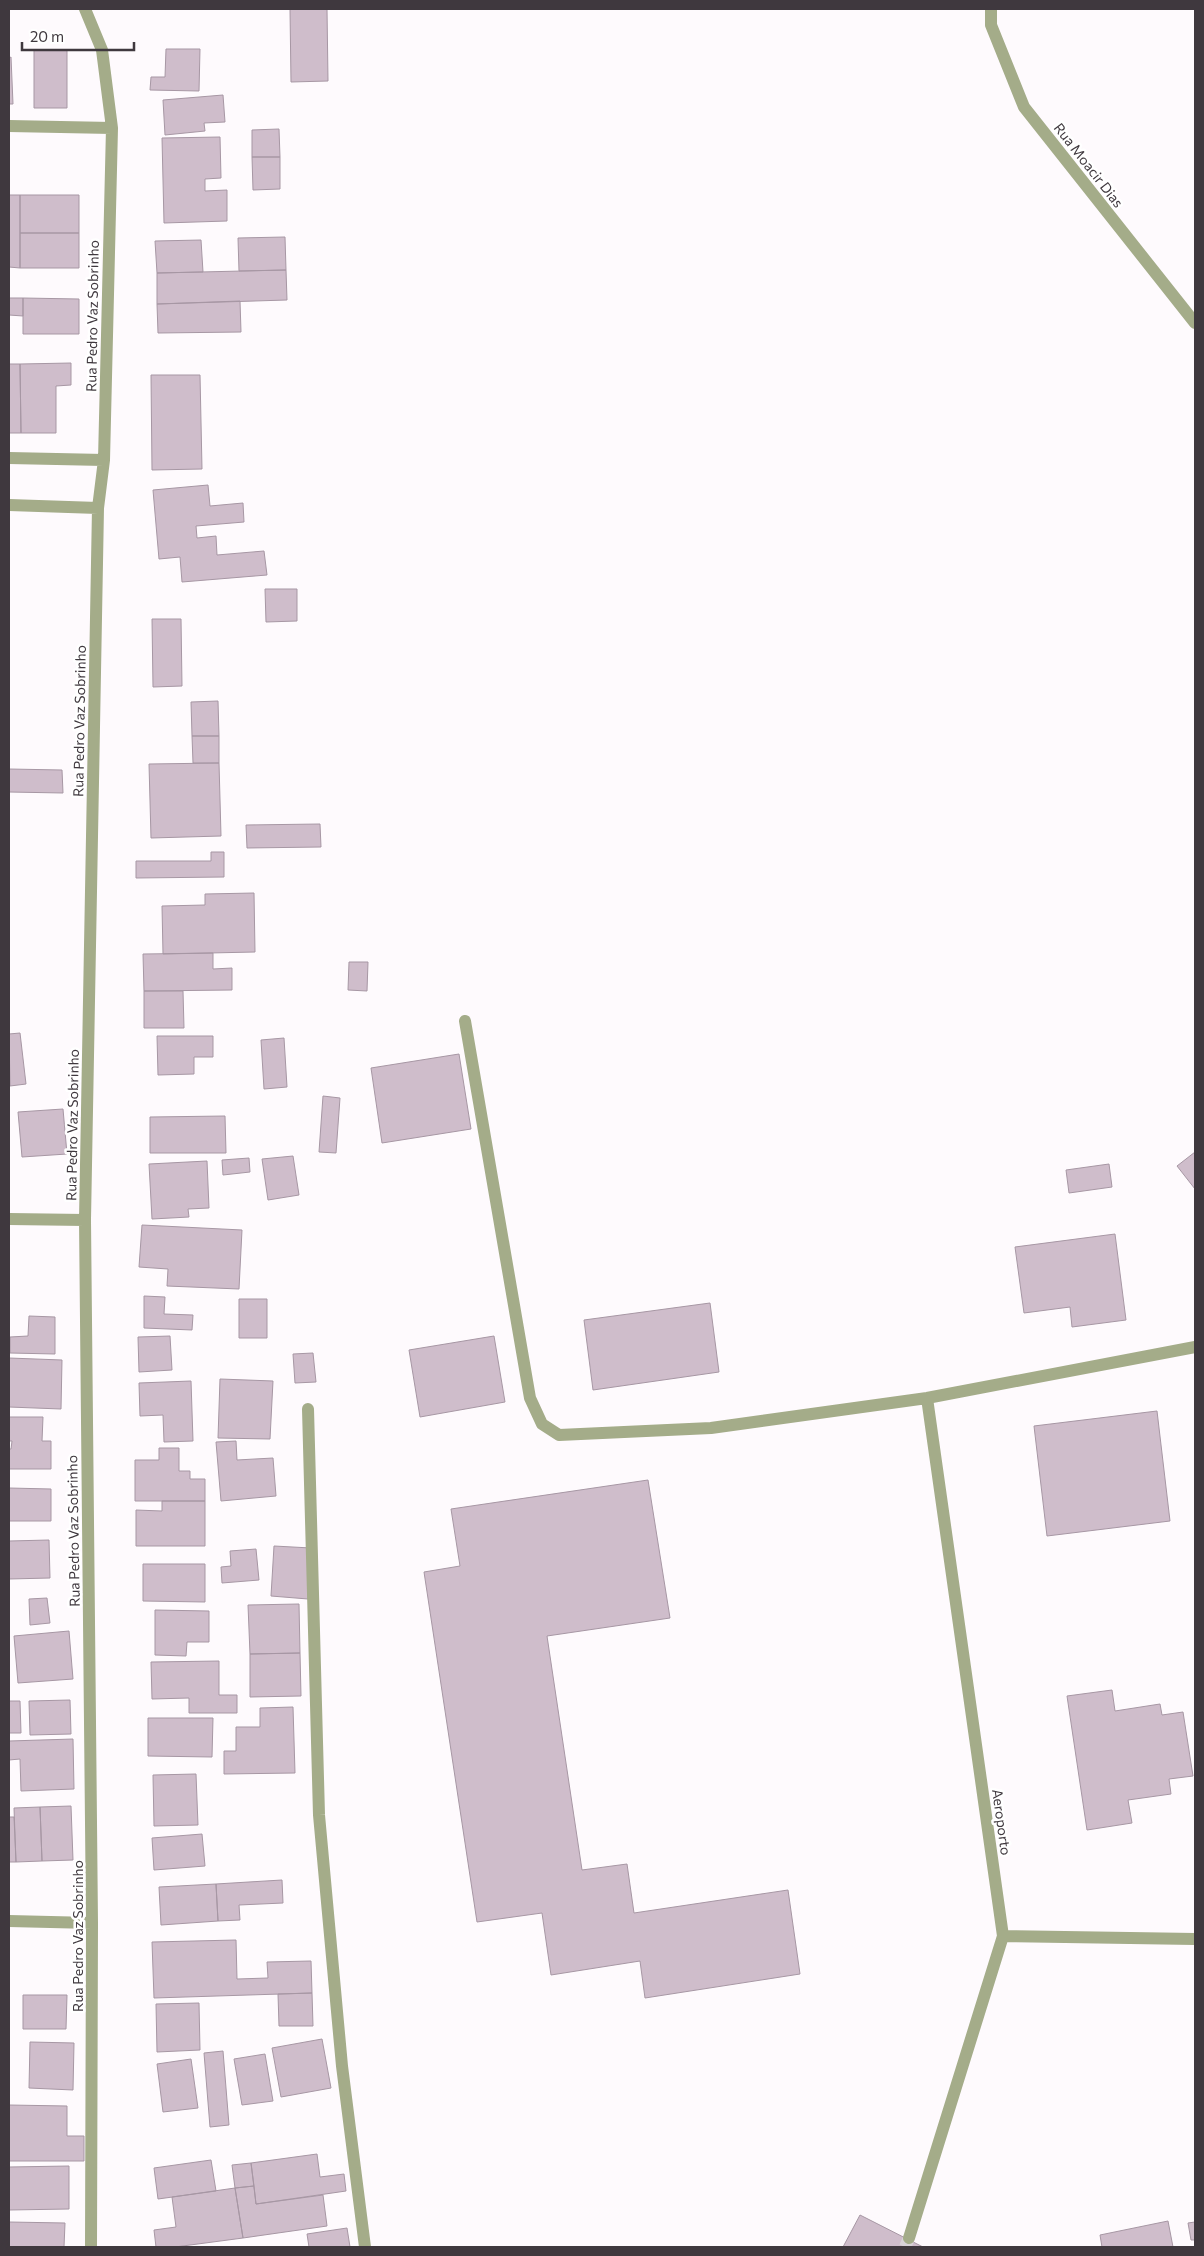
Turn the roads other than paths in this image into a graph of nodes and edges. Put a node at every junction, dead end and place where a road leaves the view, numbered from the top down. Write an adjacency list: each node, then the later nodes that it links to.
1 (85, 9): 4 (street, Rua Pedro Vaz Sobrinho)
2 (991, 9): 5 (street, Rua Moacir Dias)
3 (9, 126): 4 (street)
4 (112, 128): 7 (street, Rua Pedro Vaz Sobrinho)
5 (1195, 323)
6 (9, 458): 7 (street)
7 (104, 460): 9 (street, Rua Pedro Vaz Sobrinho)
8 (9, 505): 9 (street)
9 (98, 508): 12 (street, Rua Pedro Vaz Sobrinho)
10 (465, 1021): 14 (street)
11 (9, 1219): 12 (street)
12 (85, 1220): 17 (street, Rua Pedro Vaz Sobrinho)
13 (1195, 1347): 14 (street)
14 (926, 1398): 18 (street, Aeroporto)
15 (308, 1409): 22 (street)
16 (9, 1921): 17 (street)
17 (92, 1923): 21 (street, Rua Pedro Vaz Sobrinho)
18 (1003, 1936): 19 (street); 20 (street, Aeroporto)
19 (1195, 1939)
20 (909, 2238)
21 (92, 2247)
22 (365, 2247)

